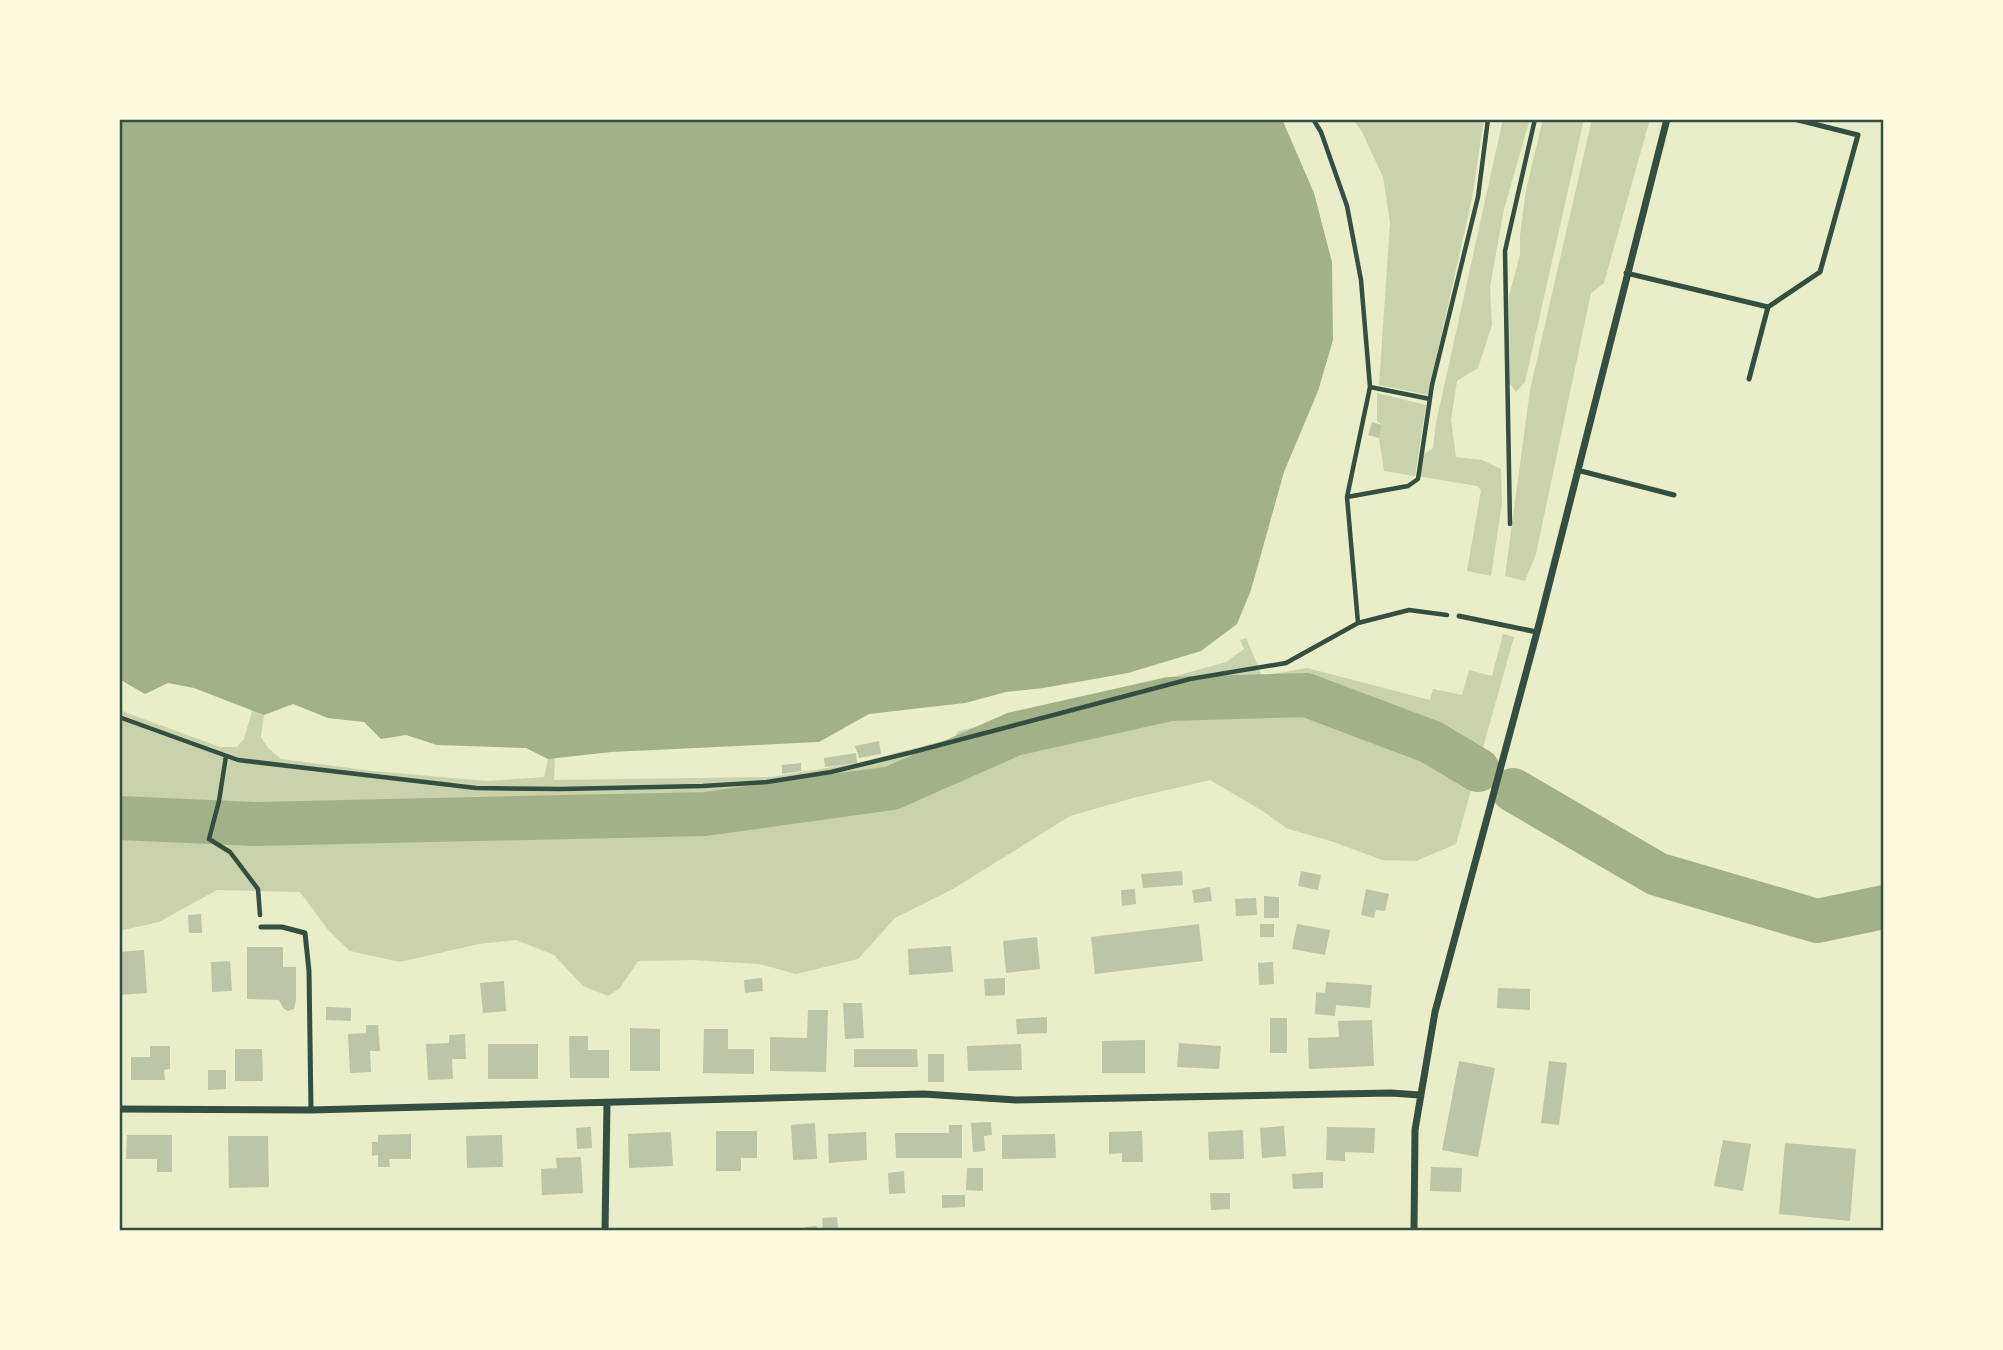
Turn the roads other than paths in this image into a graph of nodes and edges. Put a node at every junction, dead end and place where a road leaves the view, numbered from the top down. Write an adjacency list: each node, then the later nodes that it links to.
1 (1667, 119): 3 (street)
2 (1794, 119): 4 (lane)
3 (1626, 273): 4 (lane); 6 (street)
4 (1768, 307): 5 (lane)
5 (1749, 379)
6 (1577, 470): 7 (lane); 9 (street)
7 (1674, 495)
8 (1459, 616): 9 (lane)
9 (1536, 632): 11 (street)
10 (261, 928): 14 (lane)
11 (1420, 1095): 12 (street); 16 (street)
12 (607, 1103): 14 (street); 15 (street)
13 (119, 1109): 14 (street)
14 (310, 1110)
15 (606, 1231)
16 (1414, 1231)

